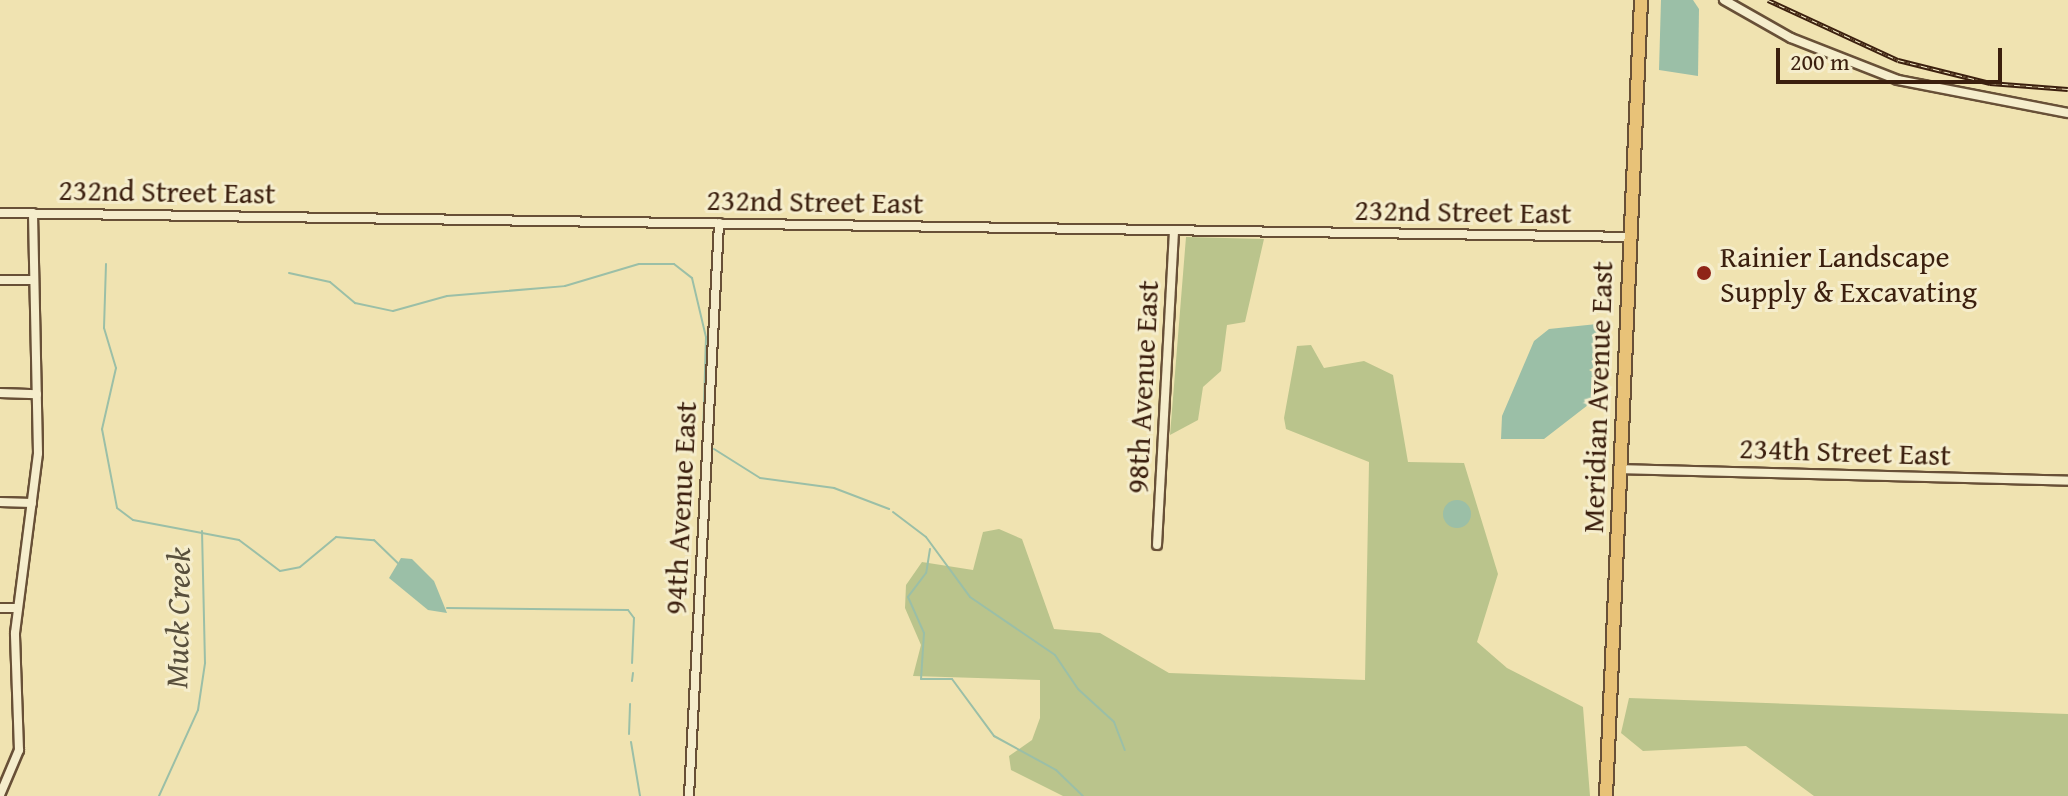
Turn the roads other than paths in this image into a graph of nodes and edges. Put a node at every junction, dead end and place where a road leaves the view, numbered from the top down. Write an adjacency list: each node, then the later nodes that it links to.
1 (1641, 0): 8 (main road, Meridian Avenue East)
2 (1724, 0): 3 (street)
3 (2068, 113)
4 (0, 213): 5 (street, 232nd Street East)
5 (33, 213): 6 (street, 232nd Street East); 10 (street)
6 (719, 223): 7 (street, 232nd Street East); 21 (street, 94th Avenue East)
7 (1174, 230): 8 (street, 232nd Street East); 17 (street, 98th Avenue East)
8 (1630, 237): 13 (main road, Meridian Avenue East)
9 (0, 280): 10 (street)
10 (33, 280): 12 (street)
11 (0, 393): 12 (street)
12 (37, 394): 16 (street)
13 (1620, 469): 14 (street, 234th Street East); 22 (main road, Meridian Avenue East)
14 (2068, 481)
15 (0, 502): 16 (street)
16 (32, 503): 19 (street)
17 (1157, 545)
18 (0, 608): 19 (street)
19 (18, 608): 20 (street)
20 (0, 795)
21 (689, 796)
22 (1606, 796)

